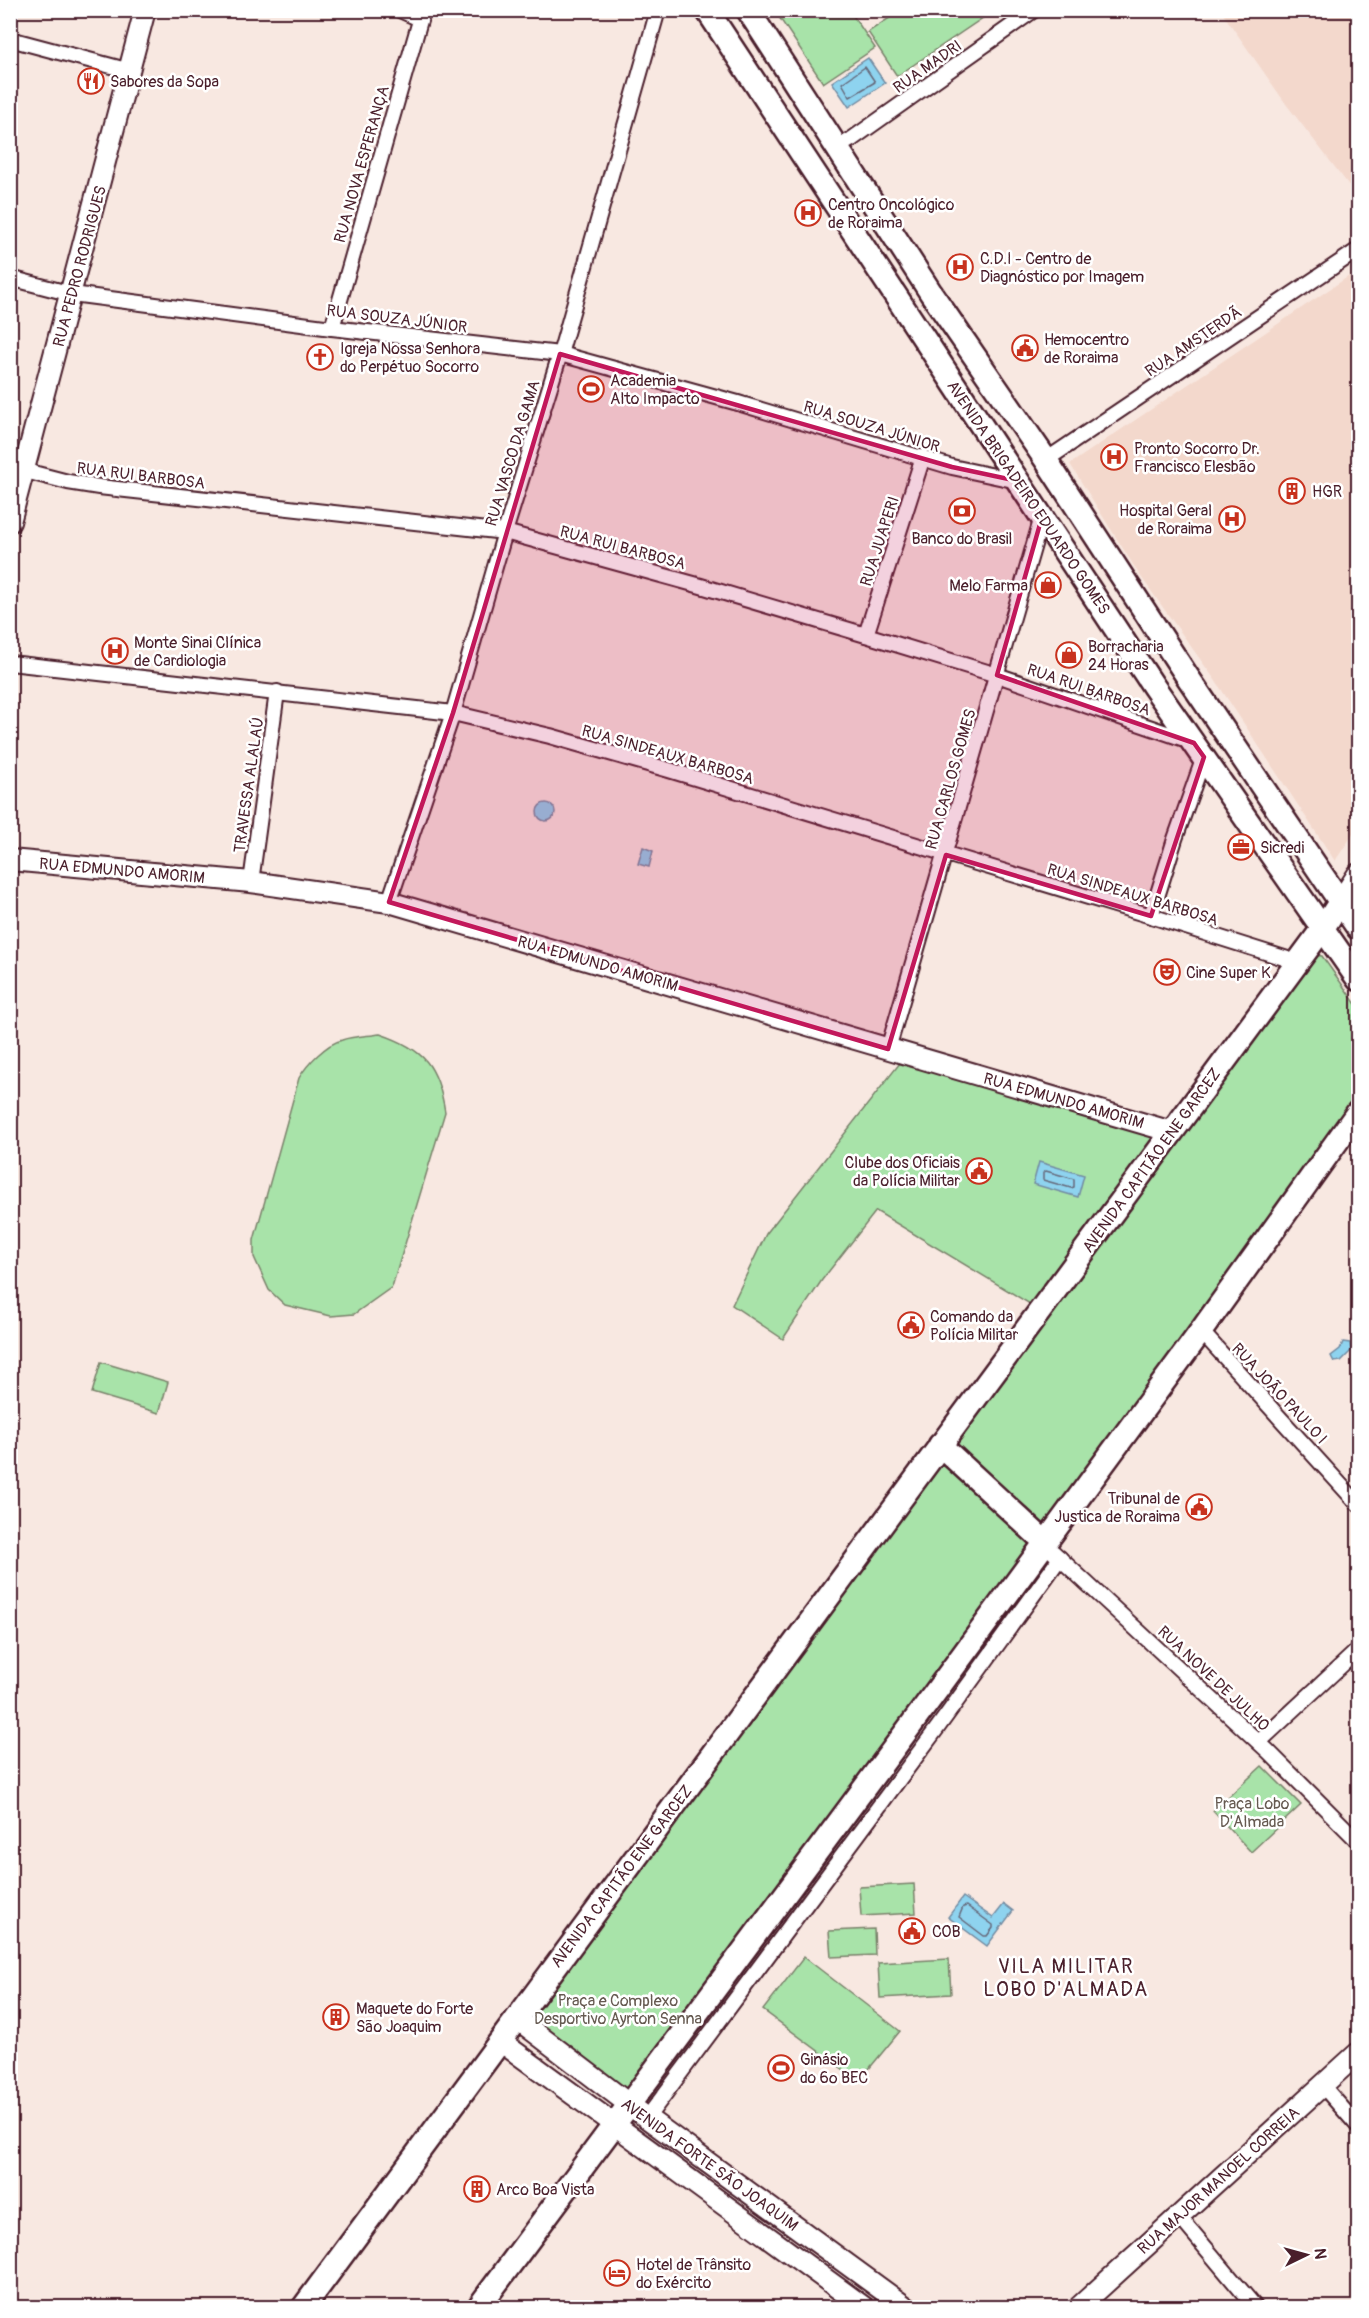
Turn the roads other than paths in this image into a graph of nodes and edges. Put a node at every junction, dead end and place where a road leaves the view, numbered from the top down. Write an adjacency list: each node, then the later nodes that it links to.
1 (145, 10): 9 (street, RUA PEDRO RODRIGUES)
2 (400, 10): 7 (street)
3 (658, 10): 17 (street, RUA VASCO DA GAMA)
4 (707, 10): 15 (main road, AVENIDA BRIGADEIRO EDUARDO GOMES)
5 (748, 10): 10 (main road, AVENIDA BRIGADEIRO EDUARDO GOMES)
6 (1035, 10): 10 (street, RUA MADRI)
7 (421, 15): 16 (street, RUA NOVA ESPERANÇA)
8 (10, 39): 9 (street)
9 (130, 71): 14 (street, RUA PEDRO RODRIGUES)
10 (838, 147): 13 (main road, AVENIDA BRIGADEIRO EDUARDO GOMES)
11 (1359, 250): 19 (street, RUA AMSTERDÃ)
12 (10, 278): 14 (street, RUA SOUZA JÚNIOR)
13 (931, 292): 15 (main road); 19 (main road, AVENIDA BRIGADEIRO EDUARDO GOMES)
14 (72, 294): 16 (street, RUA SOUZA JÚNIOR); 20 (street, RUA PEDRO RODRIGUES)
15 (901, 303): 21 (main road, AVENIDA BRIGADEIRO EDUARDO GOMES)
16 (332, 328): 17 (street, RUA SOUZA JÚNIOR)
17 (560, 354): 18 (street, RUA SOUZA JÚNIOR); 24 (street, RUA VASCO DA GAMA)
18 (923, 457): 21 (street, RUA SOUZA JÚNIOR); 26 (street, RUA JUAPERI)
19 (1046, 460): 25 (main road, AVENIDA BRIGADEIRO EDUARDO GOMES)
20 (17, 469): 23 (street, RUA PEDRO RODRIGUES); 24 (street, RUA RUI BARBOSA)
21 (1018, 481): 22 (main road, AVENIDA BRIGADEIRO EDUARDO GOMES)
22 (1042, 517): 27 (main road, AVENIDA BRIGADEIRO EDUARDO GOMES); 29 (street, RUA CARLOS GOMES)
23 (10, 522)
24 (505, 532): 26 (street, RUA RUI BARBOSA); 33 (street, RUA VASCO DA GAMA)
25 (1153, 623): 27 (main road); 30 (main road, AVENIDA BRIGADEIRO EDUARDO GOMES)
26 (866, 635): 29 (street, RUA RUI BARBOSA)
27 (1126, 642): 31 (main road, AVENIDA BRIGADEIRO EDUARDO GOMES)
28 (10, 663): 32 (street, RUA SINDEAUX BARBOSA)
29 (997, 675): 34 (street, RUA RUI BARBOSA); 35 (street, RUA CARLOS GOMES)
30 (1186, 676): 31 (main road); 40 (main road, AVENIDA BRIGADEIRO EDUARDO GOMES)
31 (1154, 687): 34 (main road, AVENIDA BRIGADEIRO EDUARDO GOMES)
32 (277, 692): 33 (street, RUA SINDEAUX BARBOSA); 38 (street, TRAVESSA ALALAÚ)
33 (453, 713): 35 (street, RUA SINDEAUX BARBOSA); 39 (street, RUA VASCO DA GAMA)
34 (1199, 750): 41 (street); 42 (main road, AVENIDA BRIGADEIRO EDUARDO GOMES)
35 (946, 855): 41 (street, RUA SINDEAUX BARBOSA); 46 (street, RUA CARLOS GOMES)
36 (10, 860): 38 (street, RUA EDMUNDO AMORIM)
37 (1359, 874): 40 (street, AVENIDA CAPITÃO ENE GARCEZ)
38 (251, 882): 39 (street, RUA EDMUNDO AMORIM)
39 (389, 902): 46 (street, RUA EDMUNDO AMORIM)
40 (1340, 902): 42 (main road, AVENIDA CAPITÃO ENE GARCEZ); 43 (main road, AVENIDA BRIGADEIRO EDUARDO GOMES)
41 (1151, 916): 44 (street, RUA SINDEAUX BARBOSA)
42 (1323, 928): 44 (main road, AVENIDA CAPITÃO ENE GARCEZ); 45 (main road, AVENIDA BRIGADEIRO EDUARDO GOMES)
43 (1359, 928)
44 (1297, 963): 48 (main road, AVENIDA CAPITÃO ENE GARCEZ)
45 (1359, 979)
46 (888, 1049): 48 (street, RUA EDMUNDO AMORIM)
47 (1359, 1112): 49 (main road)
48 (1172, 1132): 50 (main road, AVENIDA CAPITÃO ENE GARCEZ)
49 (1201, 1331): 51 (street, RUA JOÃO PAULO I); 52 (main road)
50 (940, 1445): 52 (main road); 56 (main road, AVENIDA CAPITÃO ENE GARCEZ)
51 (1359, 1504)
52 (1052, 1550): 54 (street, RUA NOVE DE JULHO); 60 (main road)
53 (1359, 1650): 54 (street)
54 (1259, 1743): 55 (street, RUA NOVE DE JULHO)
55 (1359, 1841)
56 (516, 2018): 57 (main road, AVENIDA CAPITÃO ENE GARCEZ); 60 (street, AVENIDA FORTE SÃO JOAQUIM)
57 (500, 2041): 61 (street, AVENIDA FORTE SÃO JOAQUIM); 68 (main road, AVENIDA CAPITÃO ENE GARCEZ)
58 (1359, 2053): 59 (street, RUA MAJOR MANOEL CORREIA)
59 (1322, 2085): 62 (street); 65 (street, RUA MAJOR MANOEL CORREIA)
60 (639, 2112): 61 (main road); 63 (street, AVENIDA FORTE SÃO JOAQUIM)
61 (614, 2124): 64 (street, AVENIDA FORTE SÃO JOAQUIM); 69 (main road)
62 (1359, 2126)
63 (679, 2141): 64 (street); 66 (street, AVENIDA FORTE SÃO JOAQUIM)
64 (664, 2160): 67 (street, AVENIDA FORTE SÃO JOAQUIM)
65 (1178, 2215): 72 (street, RUA MAJOR MANOEL CORREIA); 73 (street)
66 (844, 2262): 67 (street); 71 (street, AVENIDA FORTE SÃO JOAQUIM)
67 (831, 2282): 70 (street, AVENIDA FORTE SÃO JOAQUIM)
68 (303, 2307)
69 (478, 2307)
70 (865, 2307)
71 (907, 2307)
72 (1078, 2307)
73 (1256, 2307)

